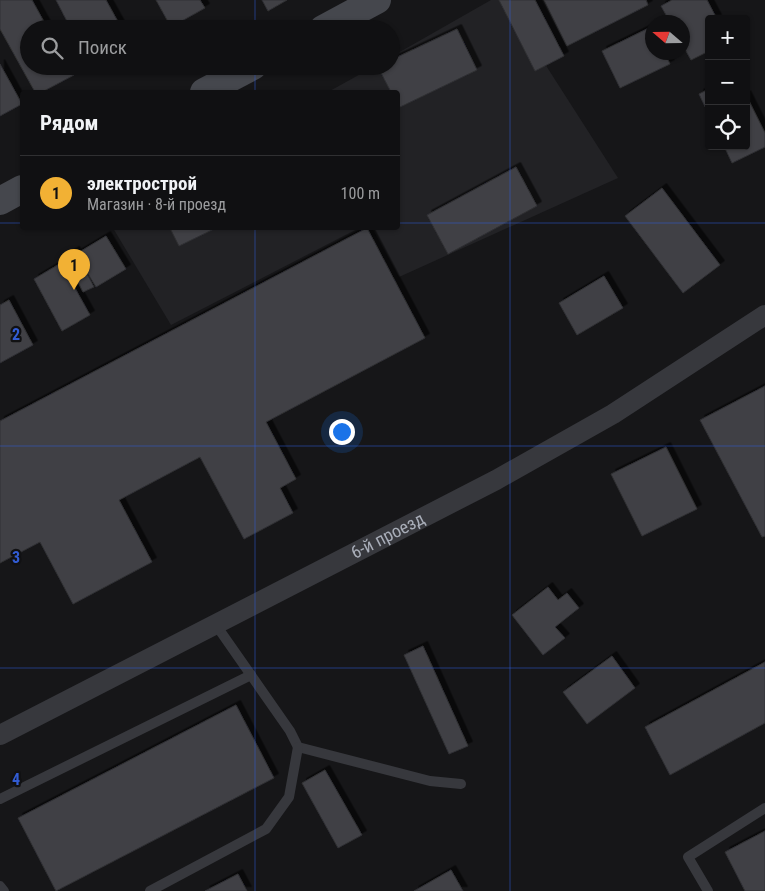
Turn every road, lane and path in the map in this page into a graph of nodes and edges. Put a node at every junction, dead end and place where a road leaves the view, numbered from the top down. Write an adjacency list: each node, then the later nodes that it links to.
1 (377, 0): 2 (street)
2 (340, 20)
3 (236, 75): 4 (street)
4 (208, 90)
5 (20, 190): 6 (street)
6 (0, 201)
7 (765, 315): 8 (street, 6-й проезд)
8 (216, 625): 9 (lane); 10 (street, 6-й проезд)
9 (251, 675): 11 (lane); 13 (lane)
10 (0, 735)
11 (298, 747): 12 (lane); 17 (lane)
12 (461, 784)
13 (0, 799)
14 (765, 808): 18 (lane)
15 (0, 886): 16 (lane)
16 (4, 891)
17 (150, 891)
18 (708, 891)

